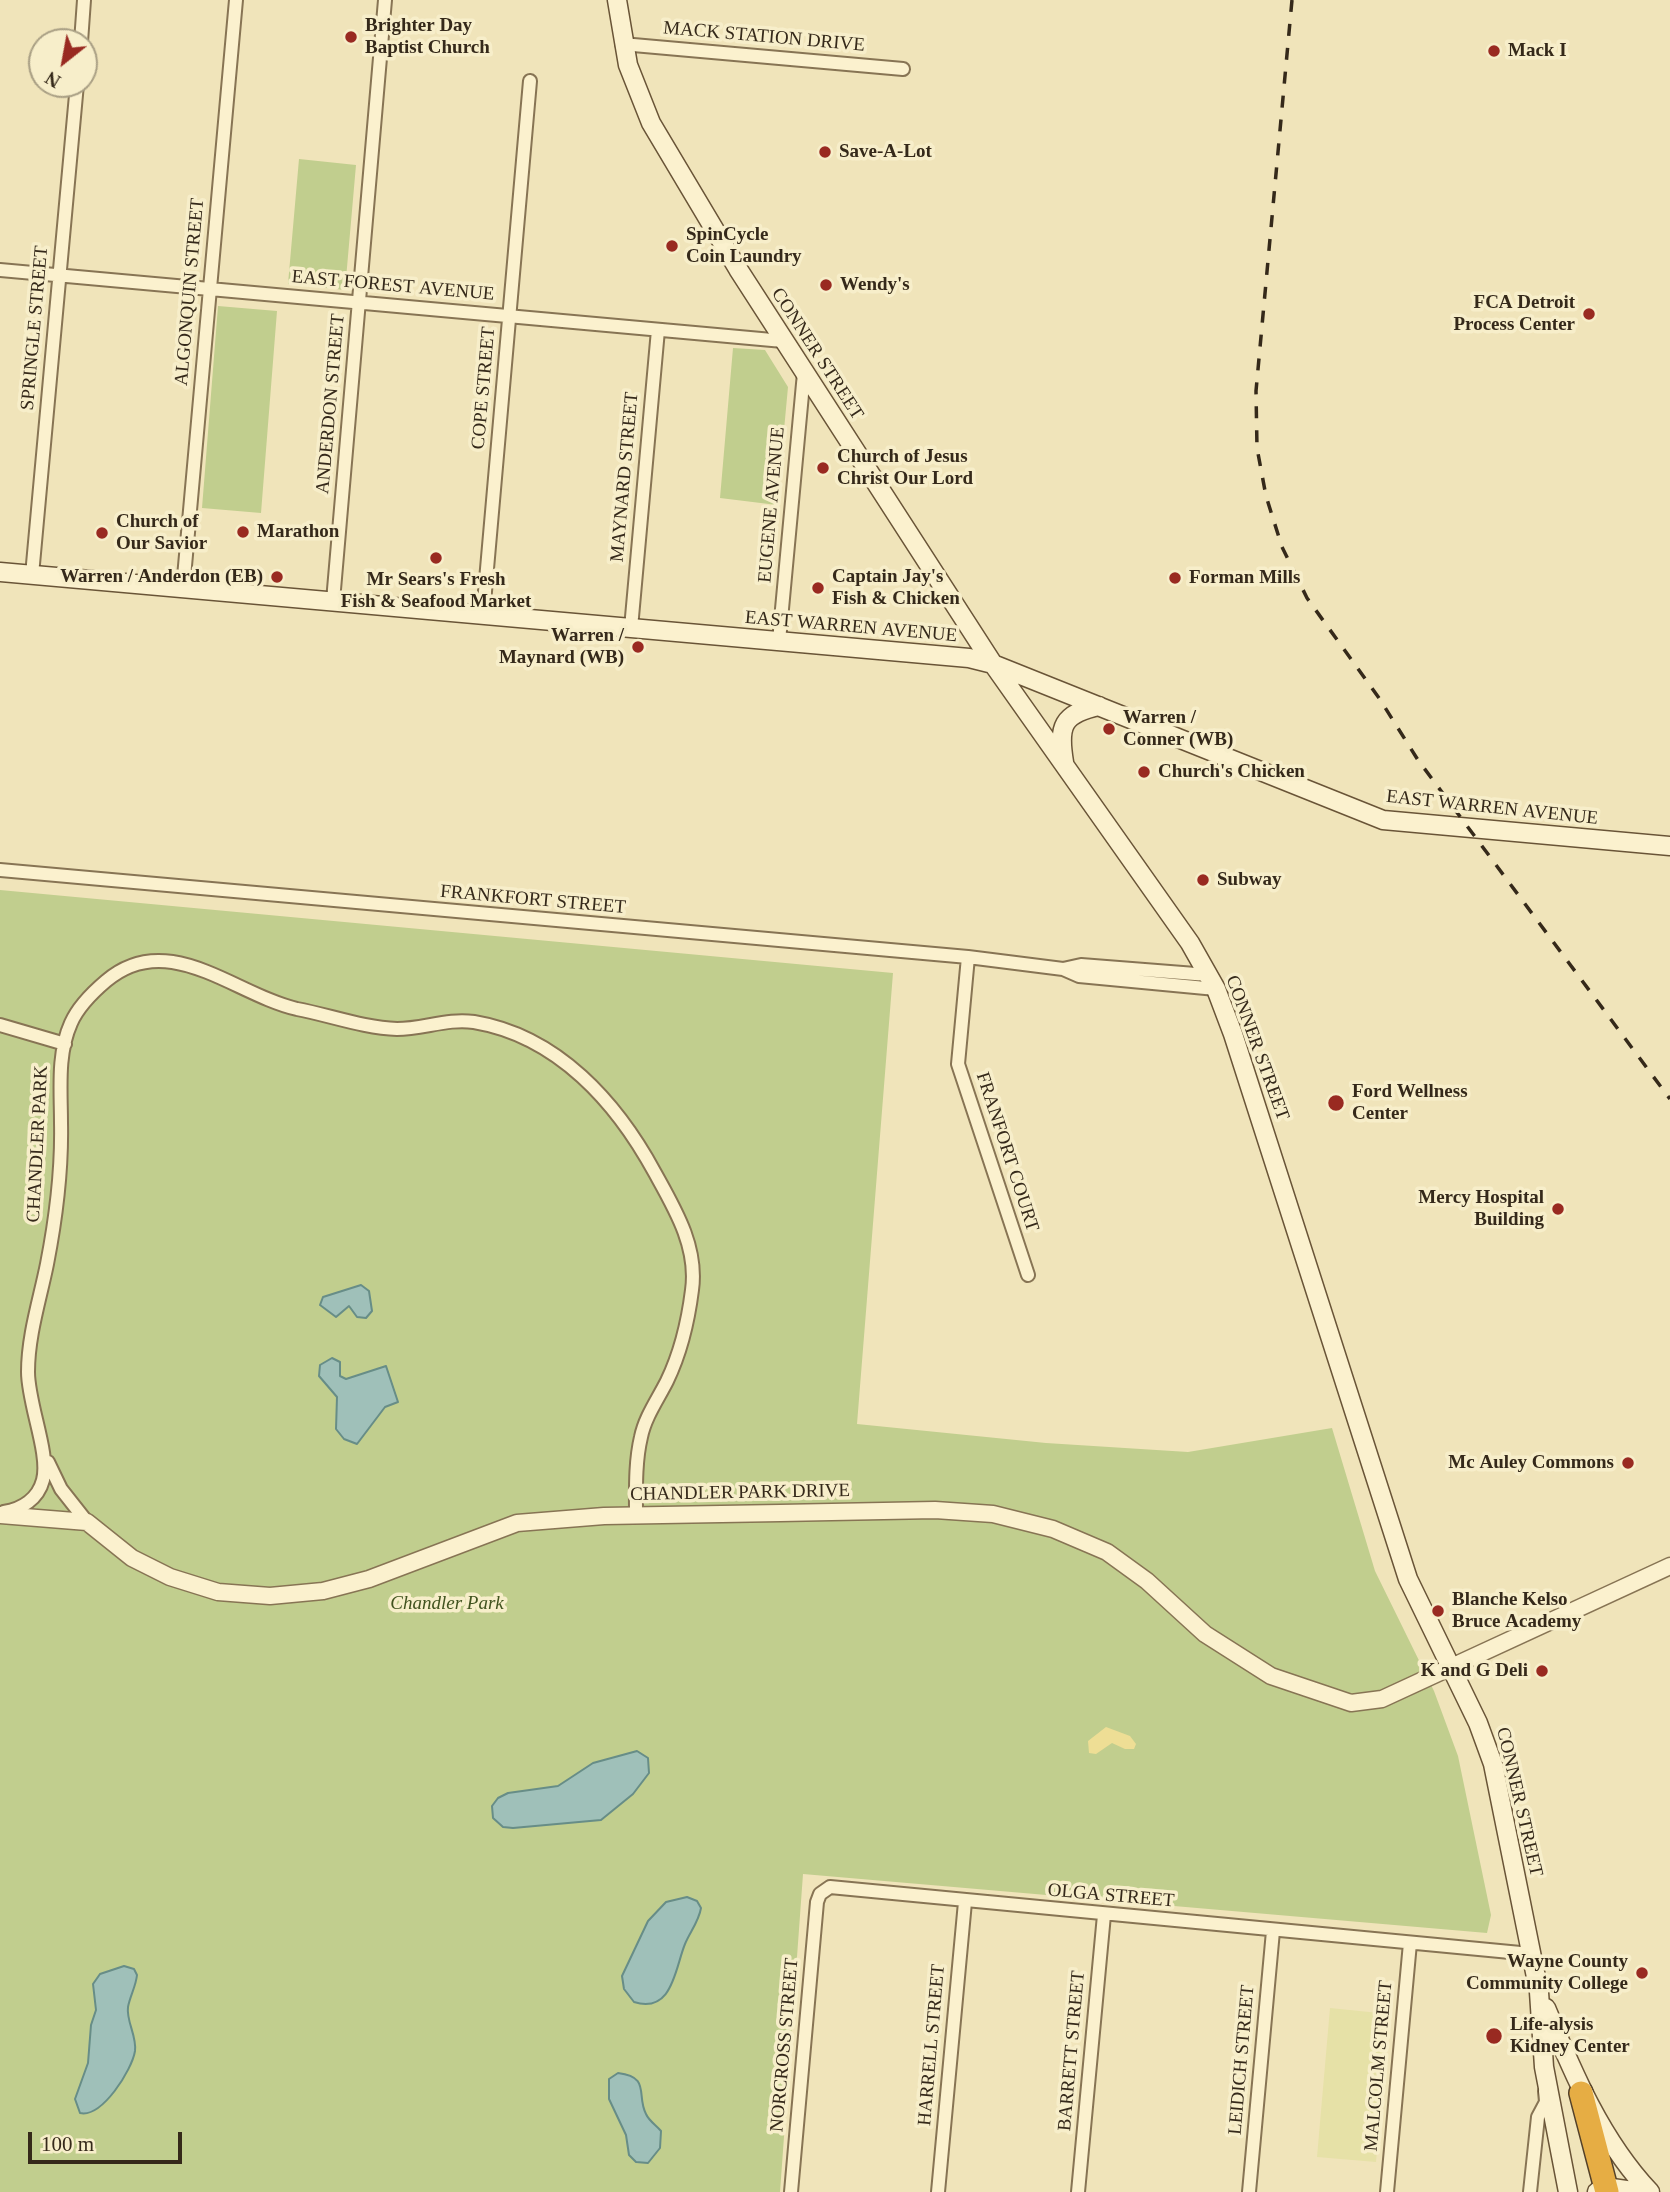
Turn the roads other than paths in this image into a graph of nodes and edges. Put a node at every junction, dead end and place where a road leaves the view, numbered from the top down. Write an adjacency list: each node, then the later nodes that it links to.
1 (84, 0): 5 (street)
2 (236, 0): 12 (street, ALGONQUIN STREET)
3 (385, 0): 13 (street, ANDERDON STREET)
4 (617, 0): 6 (main road, CONNER STREET)
5 (81, 28)
6 (622, 44): 7 (street, MACK STATION DRIVE); 16 (main road, CONNER STREET)
7 (903, 69)
8 (530, 81): 14 (street, COPE STREET)
9 (76, 98): 11 (street, SPRINGLE STREET)
10 (0, 270): 11 (street, EAST FOREST AVENUE)
11 (59, 275): 12 (street, EAST FOREST AVENUE); 19 (street, SPRINGLE STREET)
12 (210, 289): 13 (street, EAST FOREST AVENUE); 20 (street, ALGONQUIN STREET)
13 (359, 303): 14 (street, EAST FOREST AVENUE); 21 (street, ANDERDON STREET)
14 (510, 316): 15 (street, EAST FOREST AVENUE); 22 (street, COPE STREET)
15 (658, 330): 16 (street, EAST FOREST AVENUE); 23 (street, MAYNARD STREET)
16 (783, 341): 17 (main road, CONNER STREET)
17 (804, 373): 24 (street, EUGENE AVENUE); 25 (main road, CONNER STREET)
18 (0, 572): 19 (main road, EAST WARREN AVENUE)
19 (33, 575): 20 (main road, EAST WARREN AVENUE)
20 (183, 588): 21 (main road, EAST WARREN AVENUE)
21 (333, 601): 22 (main road, EAST WARREN AVENUE)
22 (483, 614): 23 (main road, EAST WARREN AVENUE)
23 (631, 628): 24 (main road, EAST WARREN AVENUE)
24 (779, 641): 25 (main road, EAST WARREN AVENUE)
25 (993, 664): 26 (main road, EAST WARREN AVENUE); 27 (main road, CONNER STREET)
26 (1099, 706): 27 (main road); 28 (main road, EAST WARREN AVENUE)
27 (1065, 766): 31 (main road, CONNER STREET)
28 (1670, 846)
29 (0, 870): 30 (street, FRANKFORT STREET)
30 (968, 957): 31 (street, FRANKFORT STREET); 34 (street, FRANFORT COURT)
31 (1212, 982): 40 (main road, CONNER STREET)
32 (0, 1025): 33 (street, CHANDLER PARK)
33 (65, 1044): 35 (street, CHANDLER PARK); 37 (street, CHANDLER PARK)
34 (1028, 1275)
35 (44, 1452): 36 (street, CHANDLER PARK); 38 (street, CHANDLER PARK)
36 (0, 1514): 38 (street)
37 (636, 1516): 38 (street, CHANDLER PARK DRIVE); 40 (street, CHANDLER PARK DRIVE)
38 (87, 1522)
39 (1670, 1566): 40 (street, CHANDLER PARK DRIVE)
40 (1452, 1666): 46 (main road, CONNER STREET)
41 (817, 1902): 42 (street, OLGA STREET); 51 (street, NORCROSS STREET)
42 (965, 1902): 43 (street, OLGA STREET); 52 (street, HARRELL STREET)
43 (1104, 1914): 44 (street, OLGA STREET); 53 (street, BARRETT STREET)
44 (1273, 1931): 45 (street, OLGA STREET); 54 (street, LEIDICH STREET)
45 (1410, 1943): 46 (street, OLGA STREET); 55 (street, MALCOLM STREET)
46 (1531, 1954): 47 (main road, CONNER STREET)
47 (1539, 1992): 48 (main road, CONNER STREET); 49 (main road)
48 (1544, 2067): 56 (street); 57 (main road, CONNER STREET)
49 (1581, 2093): 50 (highway); 59 (main road)
50 (1603, 2190): 58 (main road)
51 (791, 2192)
52 (938, 2192)
53 (1078, 2192)
54 (1249, 2192)
55 (1387, 2192)
56 (1531, 2192)
57 (1568, 2192)
58 (1640, 2192)
59 (1650, 2192)

